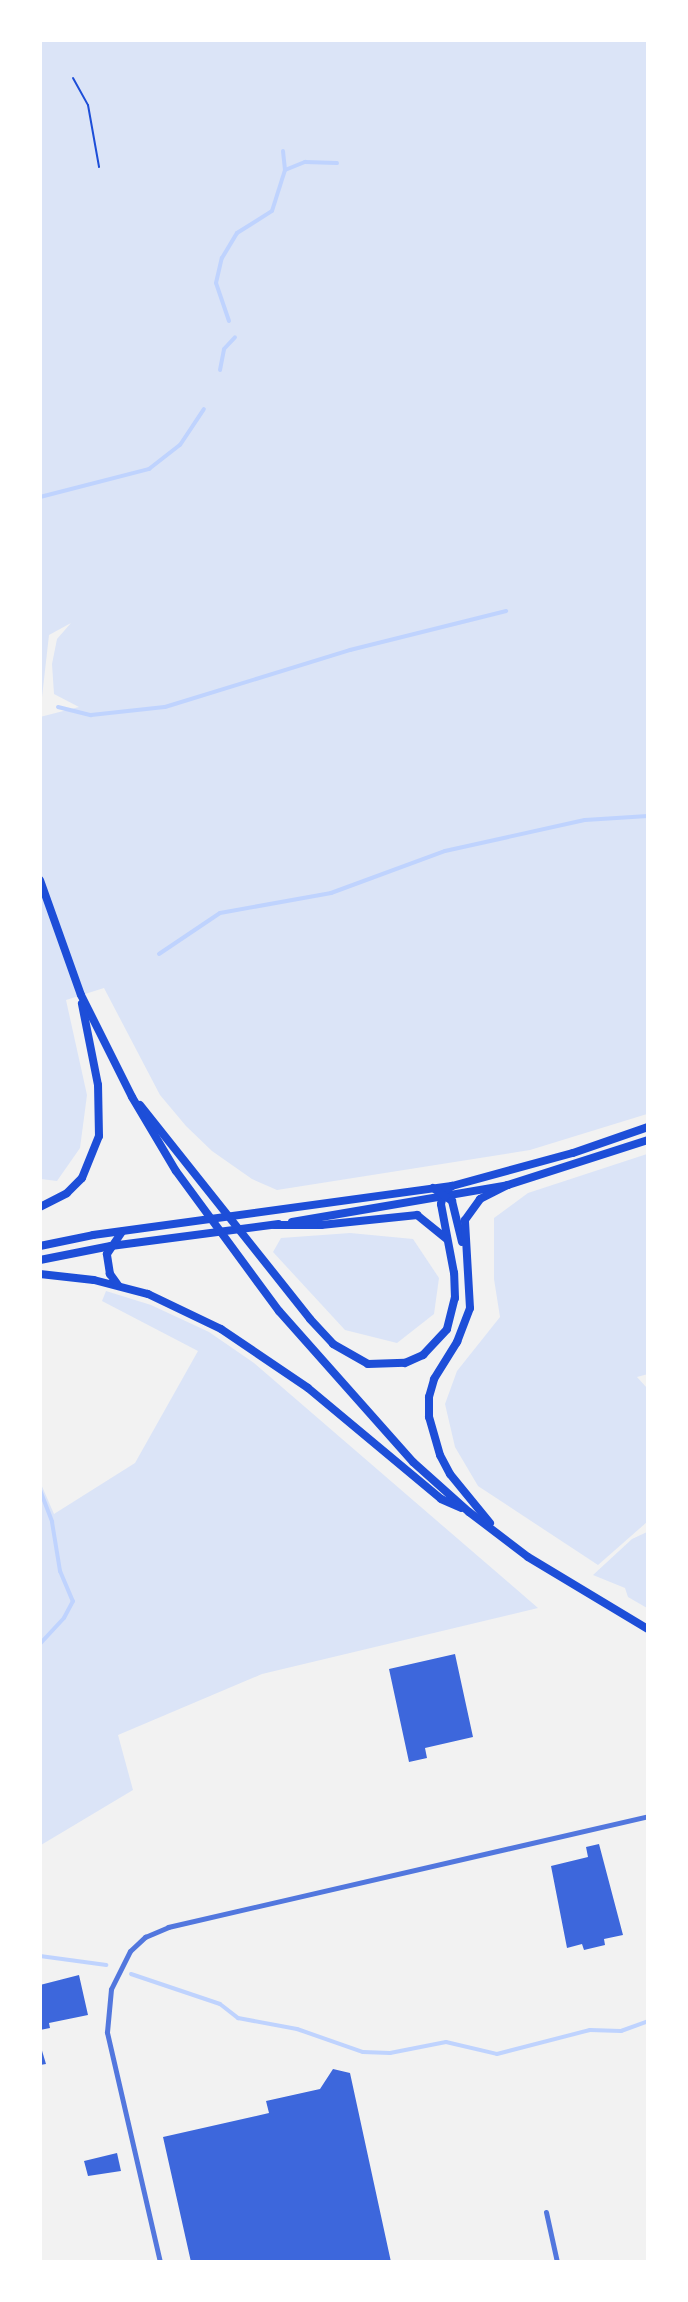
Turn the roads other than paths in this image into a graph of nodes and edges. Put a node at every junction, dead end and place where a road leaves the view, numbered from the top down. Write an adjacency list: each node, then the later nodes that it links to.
1 (40, 880): 2 (main road)
2 (81, 995): 3 (main road); 10 (main road)
3 (132, 1097): 13 (main road); 20 (main road)
4 (648, 1127): 7 (main road)
5 (648, 1140): 6 (main road)
6 (508, 1185): 9 (main road); 16 (main road)
7 (452, 1186): 8 (main road); 9 (main road)
8 (433, 1188): 9 (main road); 12 (main road)
9 (445, 1195): 11 (main road); 13 (main road); 16 (main road)
10 (40, 1208)
11 (274, 1225): 13 (main road); 15 (main road)
12 (122, 1232): 14 (main road); 15 (main road)
13 (447, 1239)
14 (40, 1246)
15 (111, 1246): 17 (main road); 19 (main road)
16 (466, 1250): 21 (main road)
17 (40, 1260)
18 (40, 1274): 19 (main road)
19 (118, 1285): 20 (main road)
20 (470, 1512): 21 (main road)
21 (503, 1538): 22 (main road)
22 (648, 1629)
23 (648, 1816): 25 (street)
24 (546, 2212): 26 (street)
25 (160, 2262)
26 (557, 2262)

